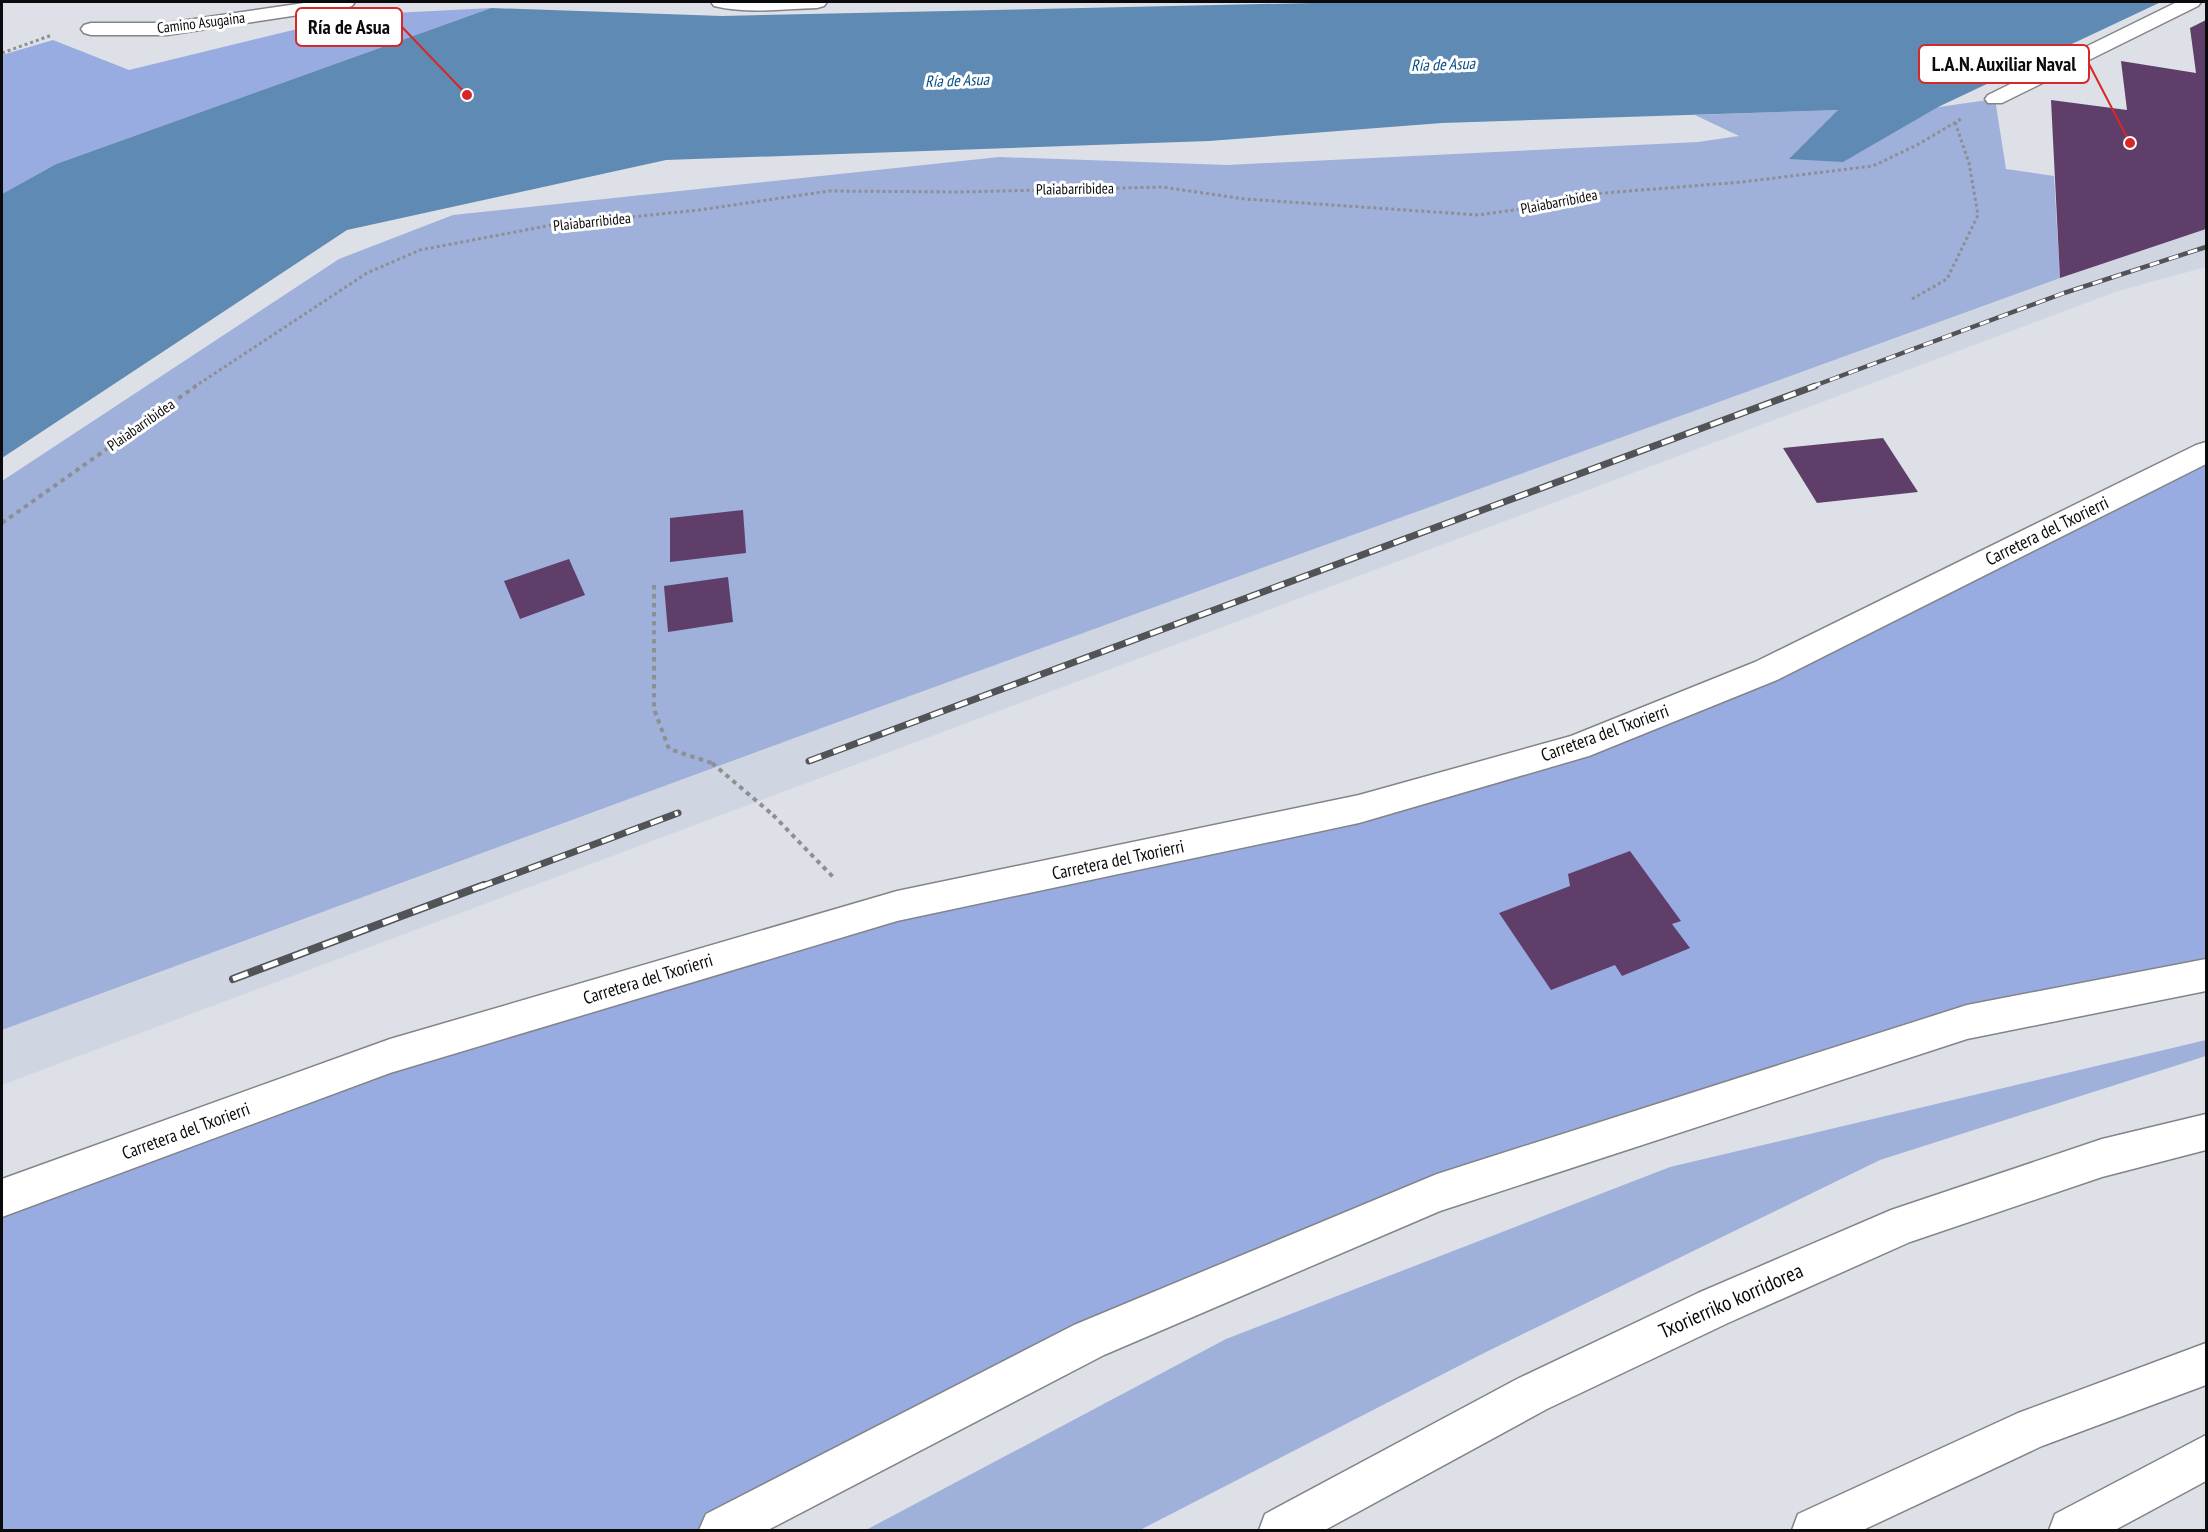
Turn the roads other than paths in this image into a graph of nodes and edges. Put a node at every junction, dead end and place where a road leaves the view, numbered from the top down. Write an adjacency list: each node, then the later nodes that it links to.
1 (345, 2): 5 (lane, Camino Asugaina)
2 (721, 2): 3 (lane)
3 (817, 2)
4 (2191, 2): 6 (lane)
5 (91, 29)
6 (1995, 99)
7 (2206, 452): 10 (main road, Carretera del Txorierri)
8 (2206, 975): 13 (main road)
9 (2206, 1132): 14 (main road, Txorierriko korridorea)
10 (2, 1198)
11 (2206, 1364): 15 (main road)
12 (2206, 1457): 16 (main road)
13 (722, 1530)
14 (1281, 1530)
15 (1814, 1530)
16 (2071, 1530)

